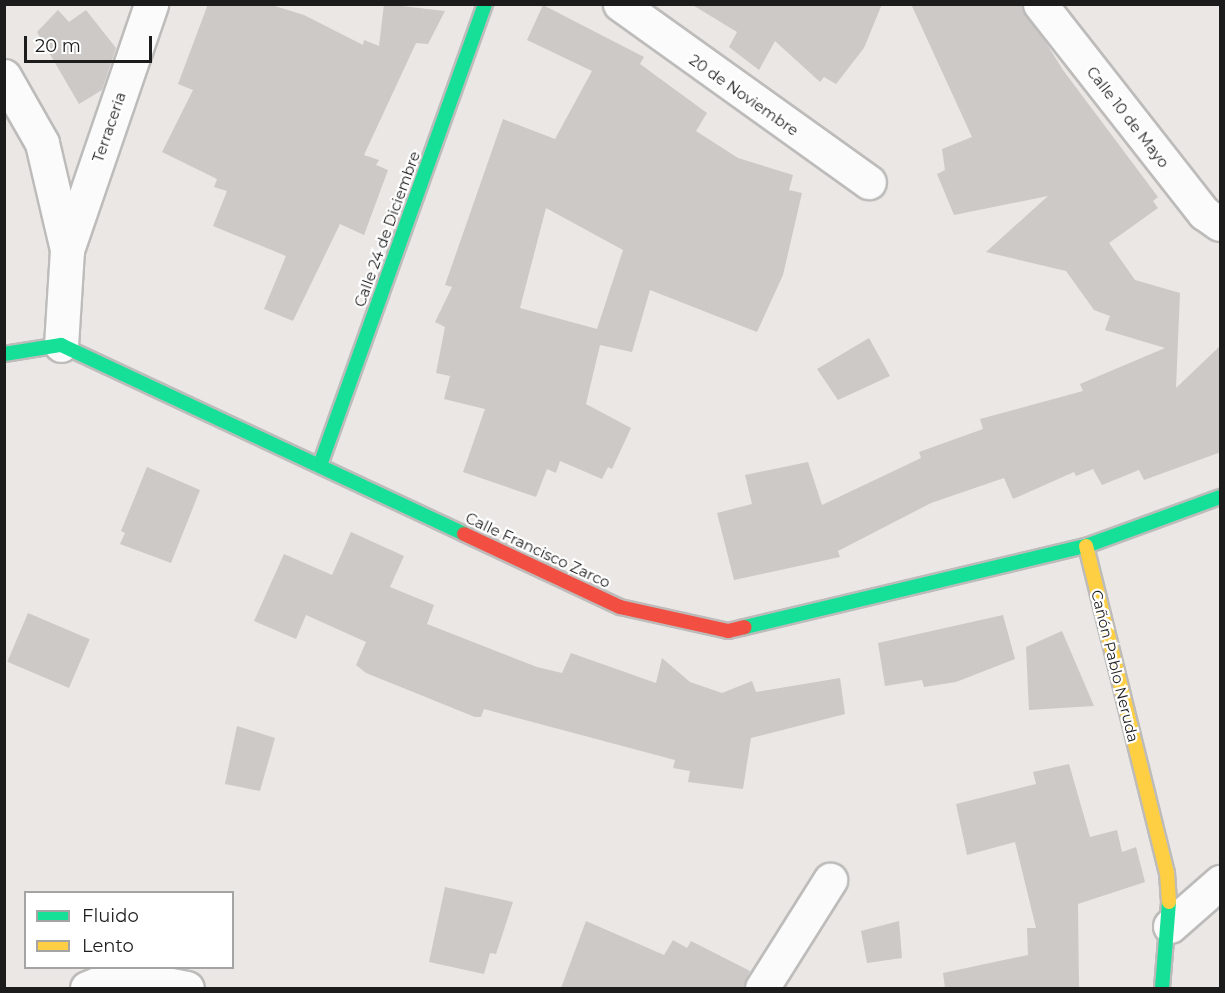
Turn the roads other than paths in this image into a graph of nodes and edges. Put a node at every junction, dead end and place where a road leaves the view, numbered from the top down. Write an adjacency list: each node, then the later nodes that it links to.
1 (151, 4): 8 (street, Terraceria)
2 (485, 4): 11 (street, Calle 24 de Diciembre)
3 (620, 4): 6 (street, 20 de Noviembre)
4 (1040, 4): 7 (street, Calle 10 de Mayo)
5 (4, 76): 8 (street)
6 (869, 182)
7 (1221, 224)
8 (67, 250): 9 (street)
9 (61, 345): 10 (street); 11 (street, Calle Francisco Zarco)
10 (4, 354)
11 (320, 465): 13 (street, Calle Francisco Zarco)
12 (1221, 496): 13 (street)
13 (1086, 546): 16 (street, Cañón Pablo Neruda)
14 (830, 880): 19 (street)
15 (1221, 882): 16 (street)
16 (1170, 926): 20 (street, Cañón Pablo Neruda)
17 (87, 988): 18 (street)
18 (187, 988)
19 (762, 988)
20 (1162, 988)

